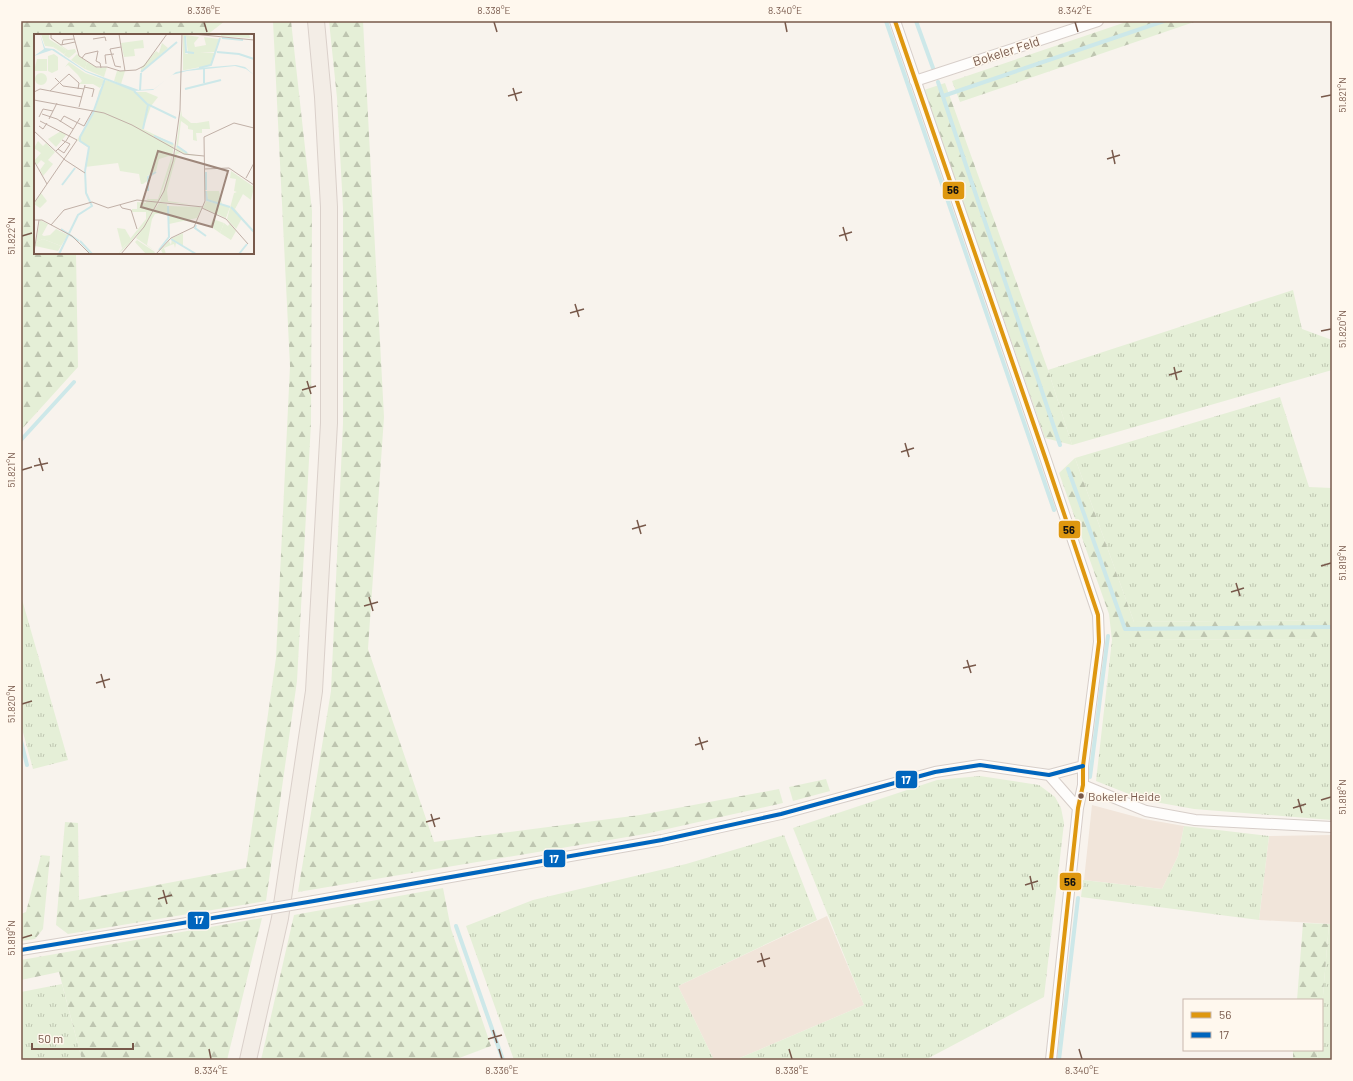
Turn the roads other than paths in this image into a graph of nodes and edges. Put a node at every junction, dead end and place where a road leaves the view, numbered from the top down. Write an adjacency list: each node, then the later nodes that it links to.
1 (316, 21): 11 (main road)
2 (895, 21): 4 (street)
3 (1098, 21): 4 (street, Bokeler Feld)
4 (915, 81): 5 (street)
5 (1083, 766): 6 (street); 7 (street)
6 (1048, 775): 8 (street); 10 (street, bridge)
7 (1083, 785): 8 (street); 9 (street)
8 (1078, 808): 12 (street)
9 (1332, 827)
10 (21, 950)
11 (248, 1060)
12 (1051, 1060)

